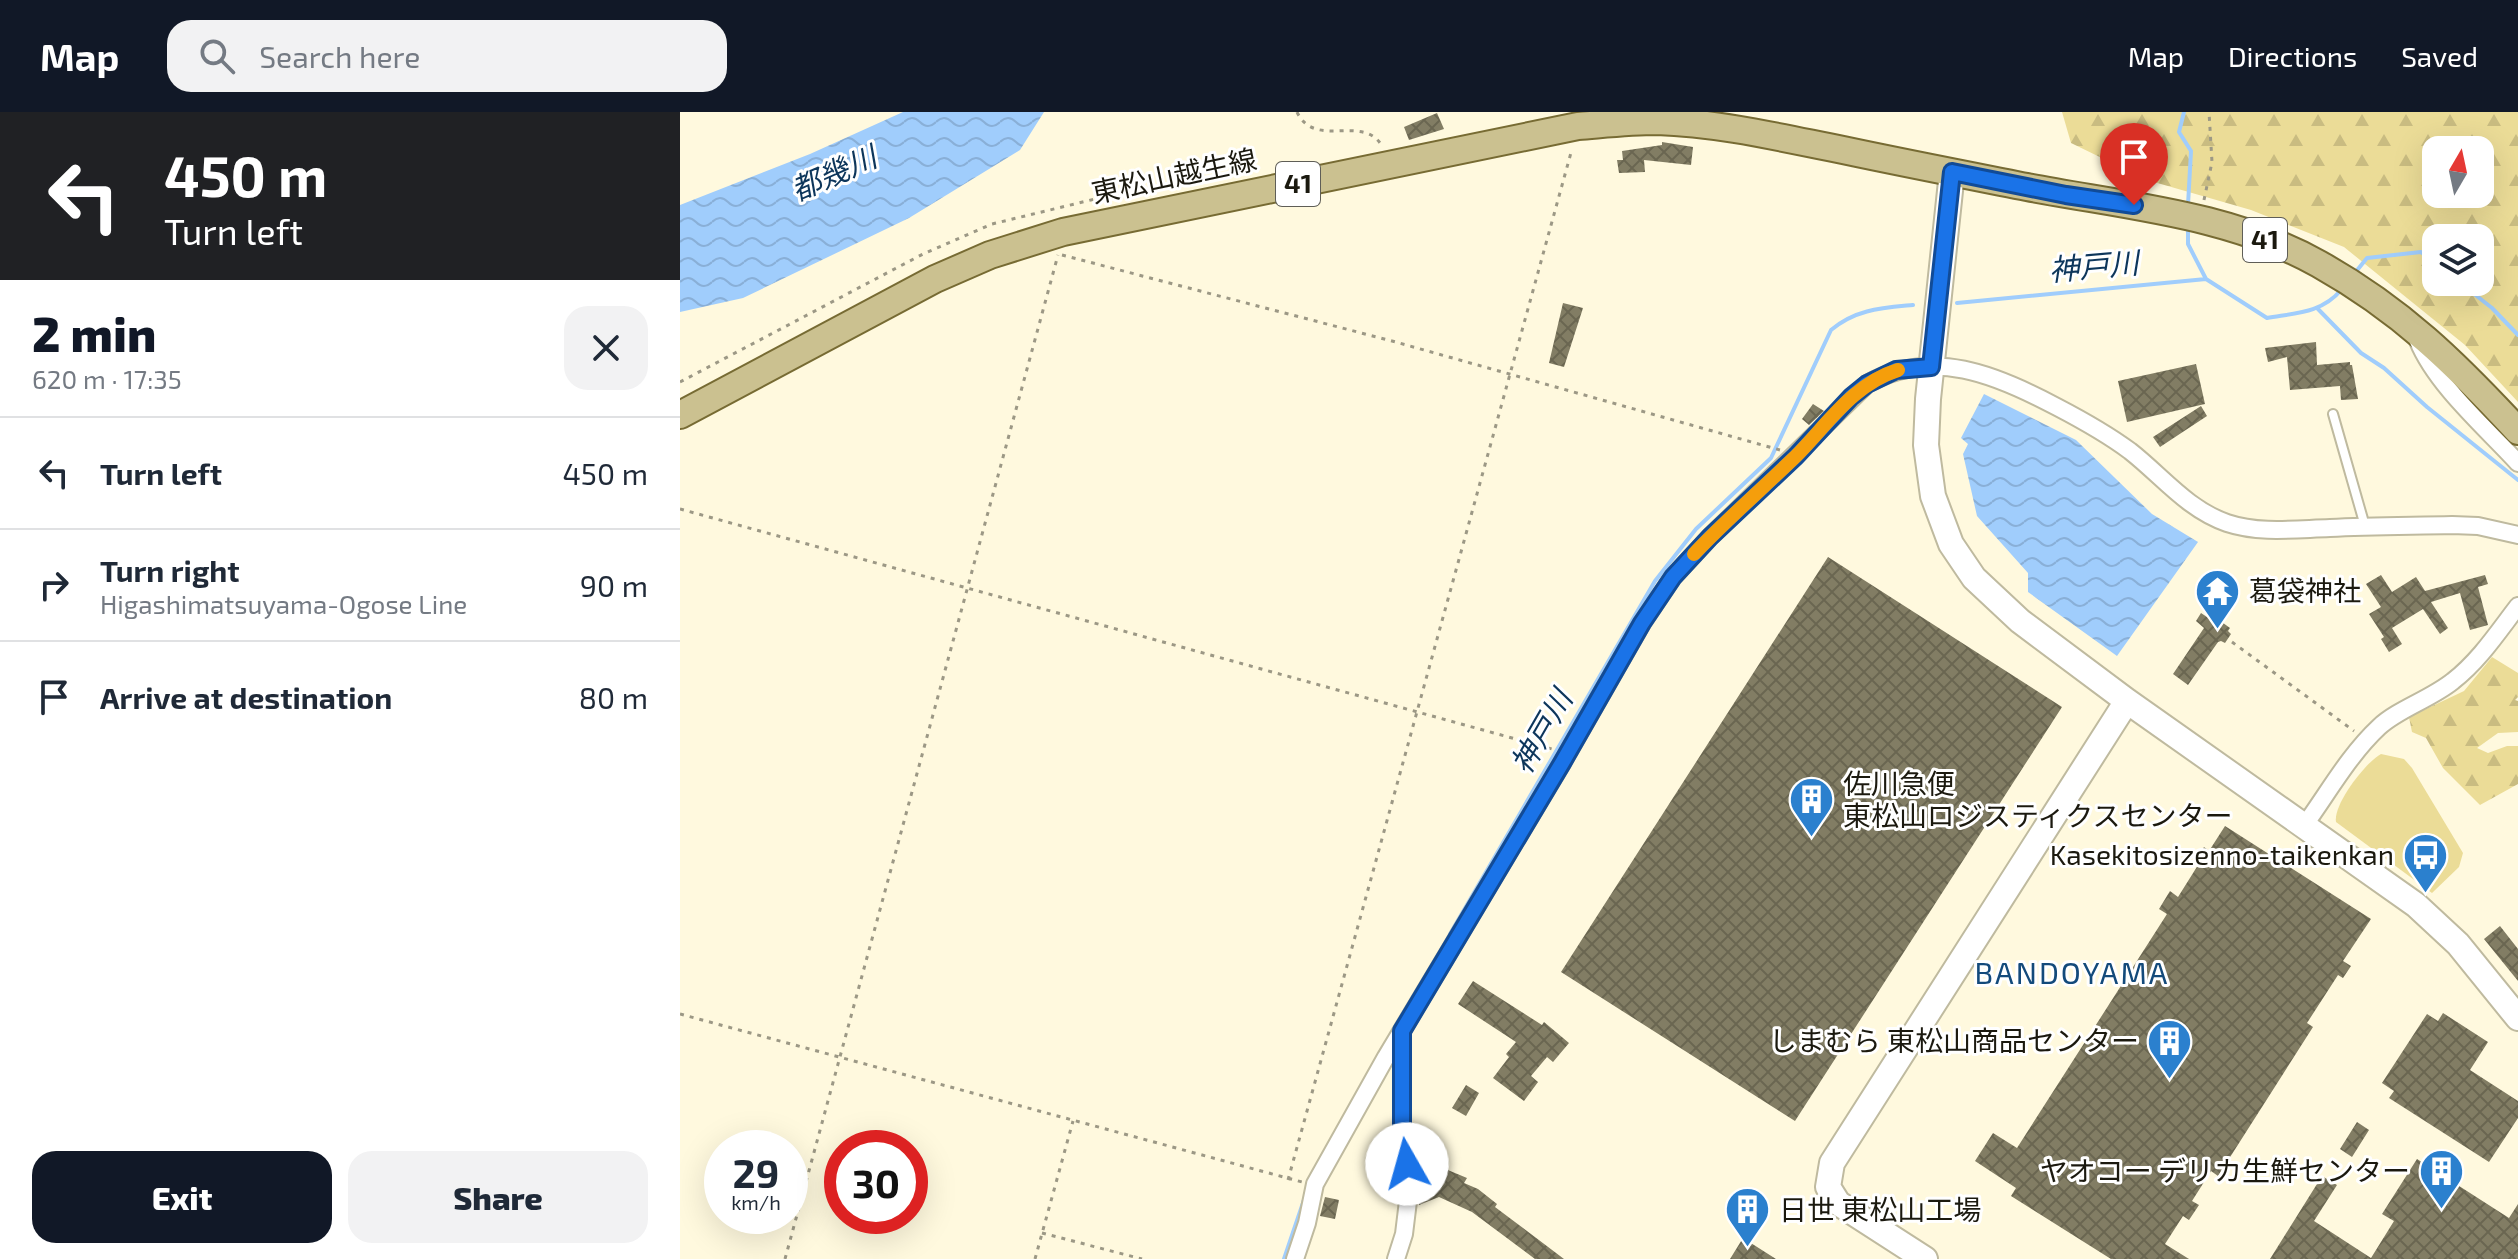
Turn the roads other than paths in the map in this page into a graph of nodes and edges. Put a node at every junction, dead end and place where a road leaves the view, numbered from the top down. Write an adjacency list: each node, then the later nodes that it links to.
1 (1952, 172): 2 (main road, 41); 3 (street); 5 (main road, 東松山越生線 / 41)
2 (2414, 326): 6 (main road, 41); 7 (street)
3 (1931, 367): 8 (street); 11 (street); 14 (street)
4 (2333, 414): 8 (lane)
5 (680, 415)
6 (2518, 431)
7 (2518, 463)
8 (2365, 527): 9 (street)
9 (2518, 535)
10 (2518, 606): 12 (street)
11 (2127, 701): 12 (street); 17 (street)
12 (2304, 826): 13 (street)
13 (2518, 1018)
14 (1402, 1031): 15 (street); 16 (street)
15 (1295, 1259)
16 (1396, 1259)
17 (1925, 1259)

